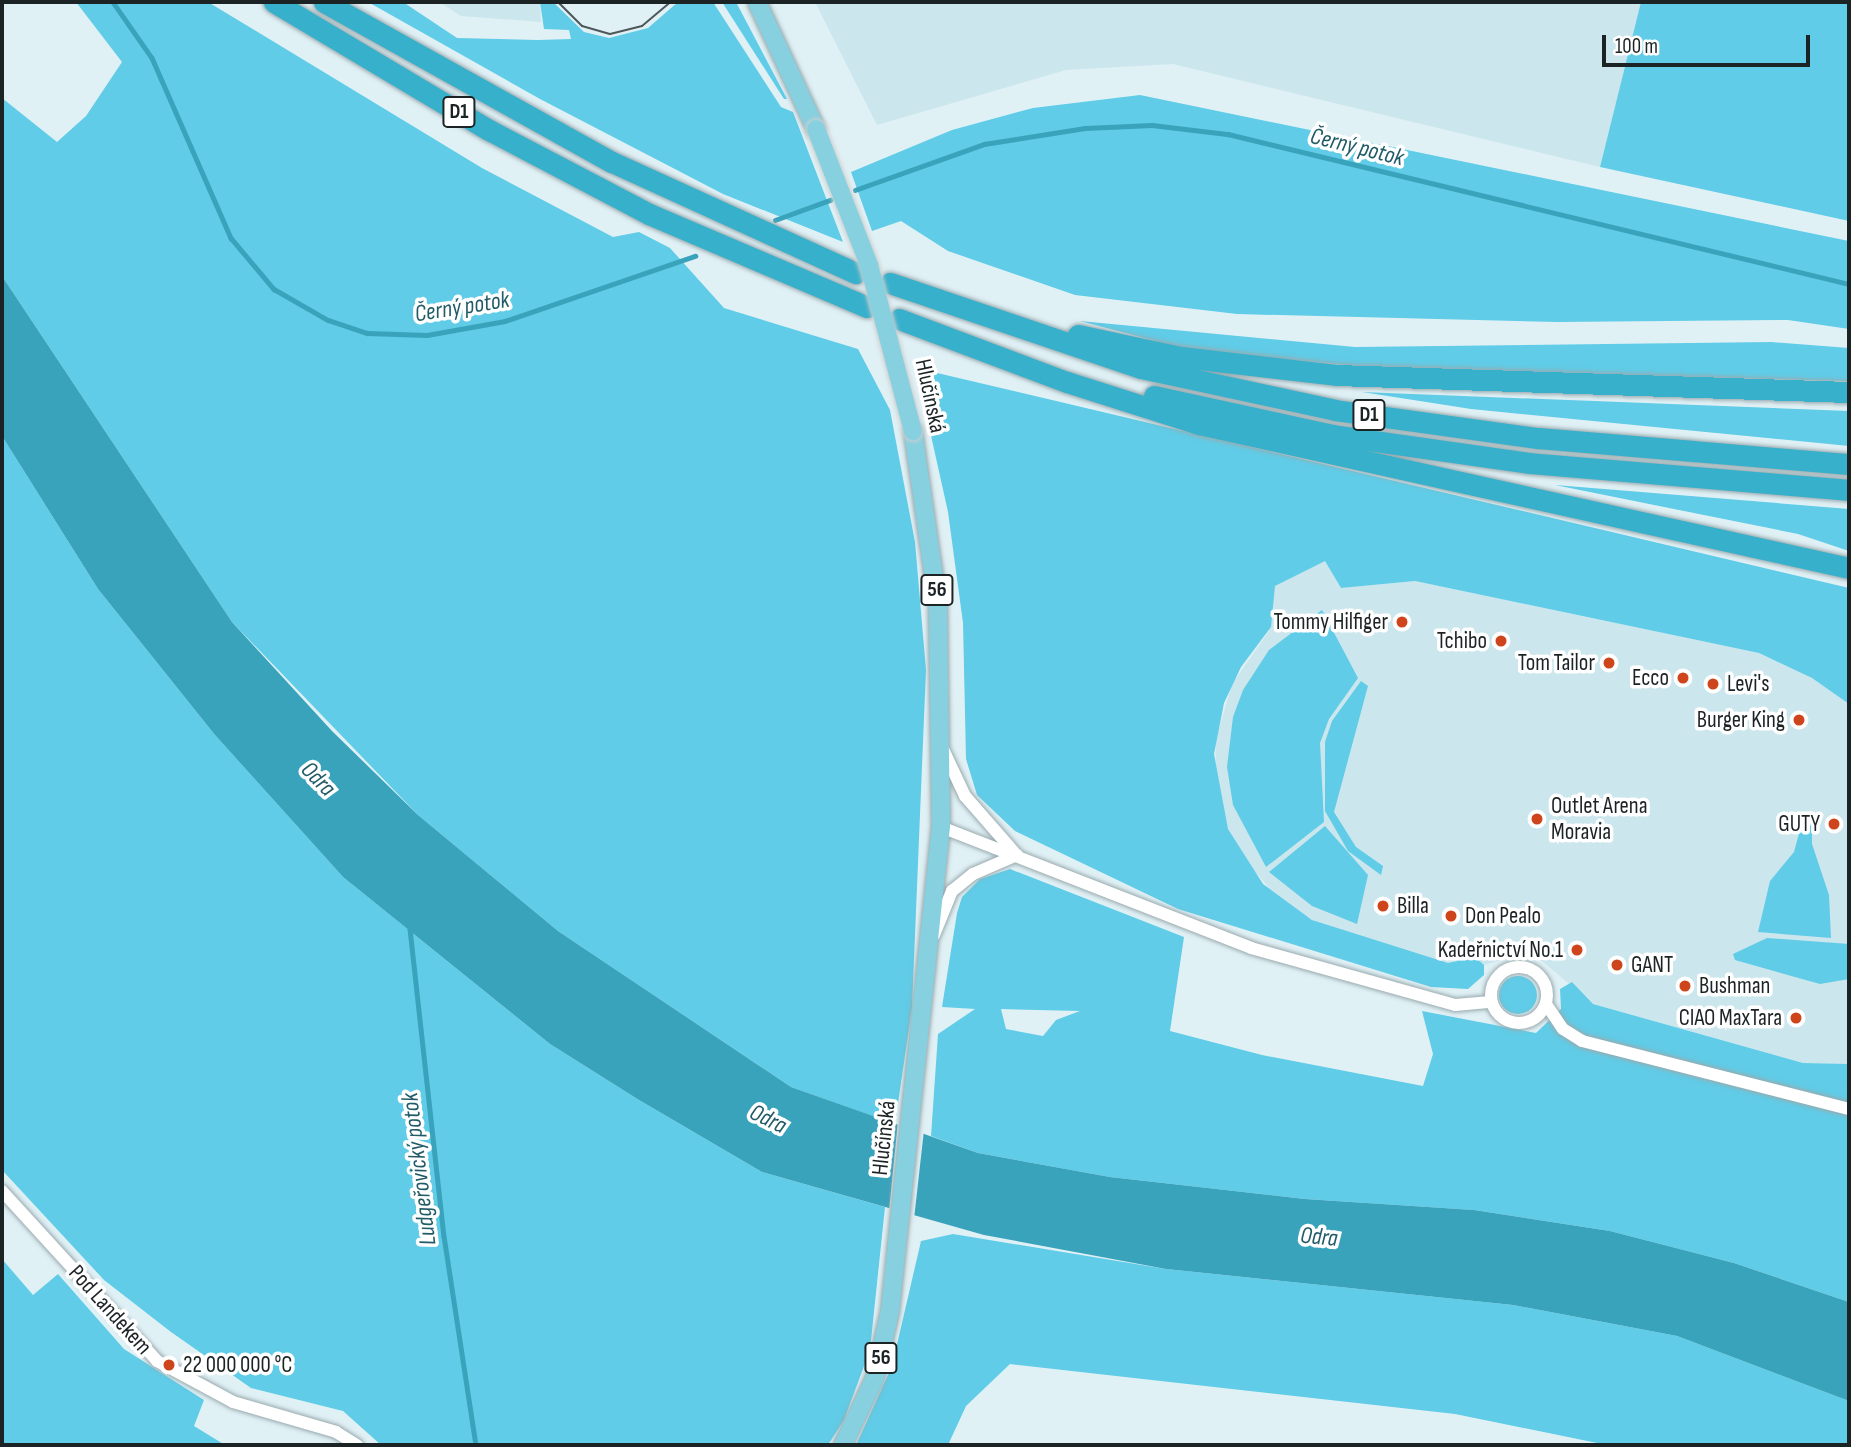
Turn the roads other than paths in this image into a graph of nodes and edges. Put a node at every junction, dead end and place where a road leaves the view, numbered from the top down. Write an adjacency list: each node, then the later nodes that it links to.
1 (274, 2): 5 (highway, D1)
2 (324, 2): 4 (highway, D1)
3 (757, 2): 12 (main road, Hlučínská / 56, bridge)
4 (856, 273)
5 (867, 307)
6 (899, 319): 7 (highway, D1)
7 (986, 350): 10 (highway, D1); 11 (highway, D1)
8 (1849, 392): 9 (highway, D1)
9 (1849, 464)
10 (1849, 490)
11 (1849, 568)
12 (943, 749): 13 (main road, Hlučínská / 56); 14 (street)
13 (940, 827): 14 (street); 15 (main road, Hlučínská / 56)
14 (1017, 855): 15 (street); 16 (street)
15 (929, 947): 21 (main road, Hlučínská / 56)
16 (1491, 1002): 17 (street); 17 (street)
17 (1546, 1004): 18 (street)
18 (1849, 1109)
19 (2, 1191): 20 (street, Pod Landekem)
20 (357, 1445)
21 (843, 1445)

